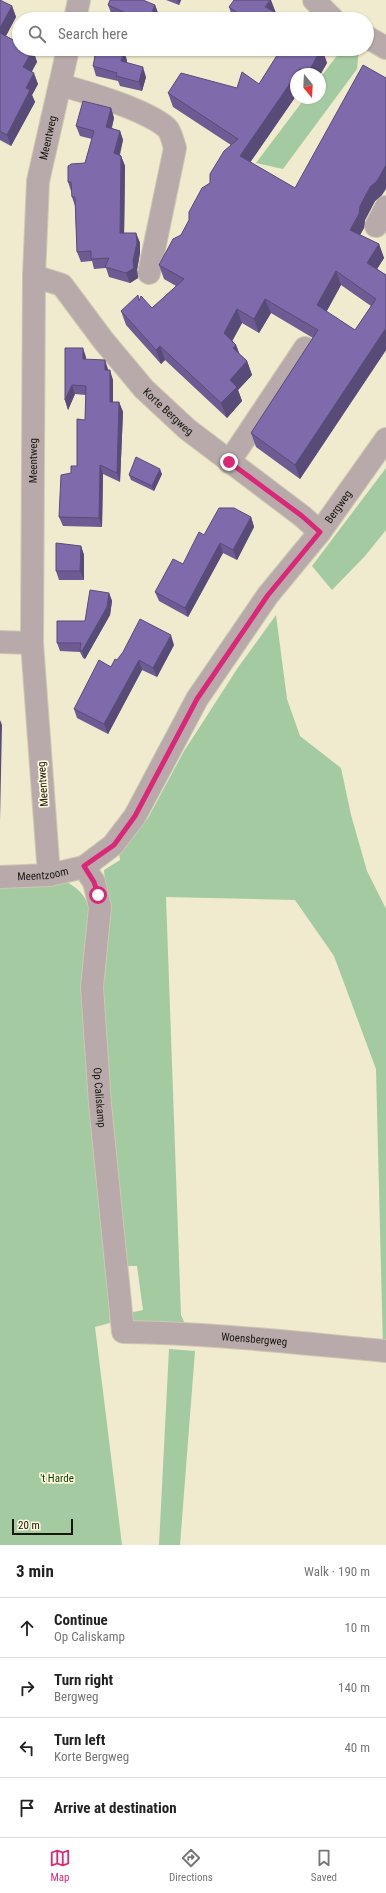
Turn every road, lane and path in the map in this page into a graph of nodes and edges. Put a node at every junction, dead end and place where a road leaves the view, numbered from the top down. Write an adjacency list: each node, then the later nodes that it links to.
1 (80, 0): 3 (street)
2 (314, 0): 4 (street)
3 (77, 12)
4 (326, 12)
5 (374, 42): 6 (street)
6 (386, 48)
7 (66, 56): 8 (street, Meentweg)
8 (60, 86): 11 (street); 12 (street, Meentweg)
9 (386, 207): 10 (street)
10 (376, 226)
11 (149, 273)
12 (34, 276): 15 (street, Korte Bergweg); 18 (street, Meentweg)
13 (305, 348): 15 (street)
14 (386, 439): 16 (street, Bergweg)
15 (229, 462): 16 (street, Korte Bergweg)
16 (320, 532): 19 (street, Bergweg)
17 (0, 642): 18 (street)
18 (32, 643): 20 (street, Meentweg)
19 (84, 866): 20 (street, Meentzoom); 22 (street, Op Caliskamp)
20 (49, 875): 21 (street, Meentzoom)
21 (0, 877)
22 (123, 1332): 23 (street, Woensbergweg)
23 (386, 1351)

